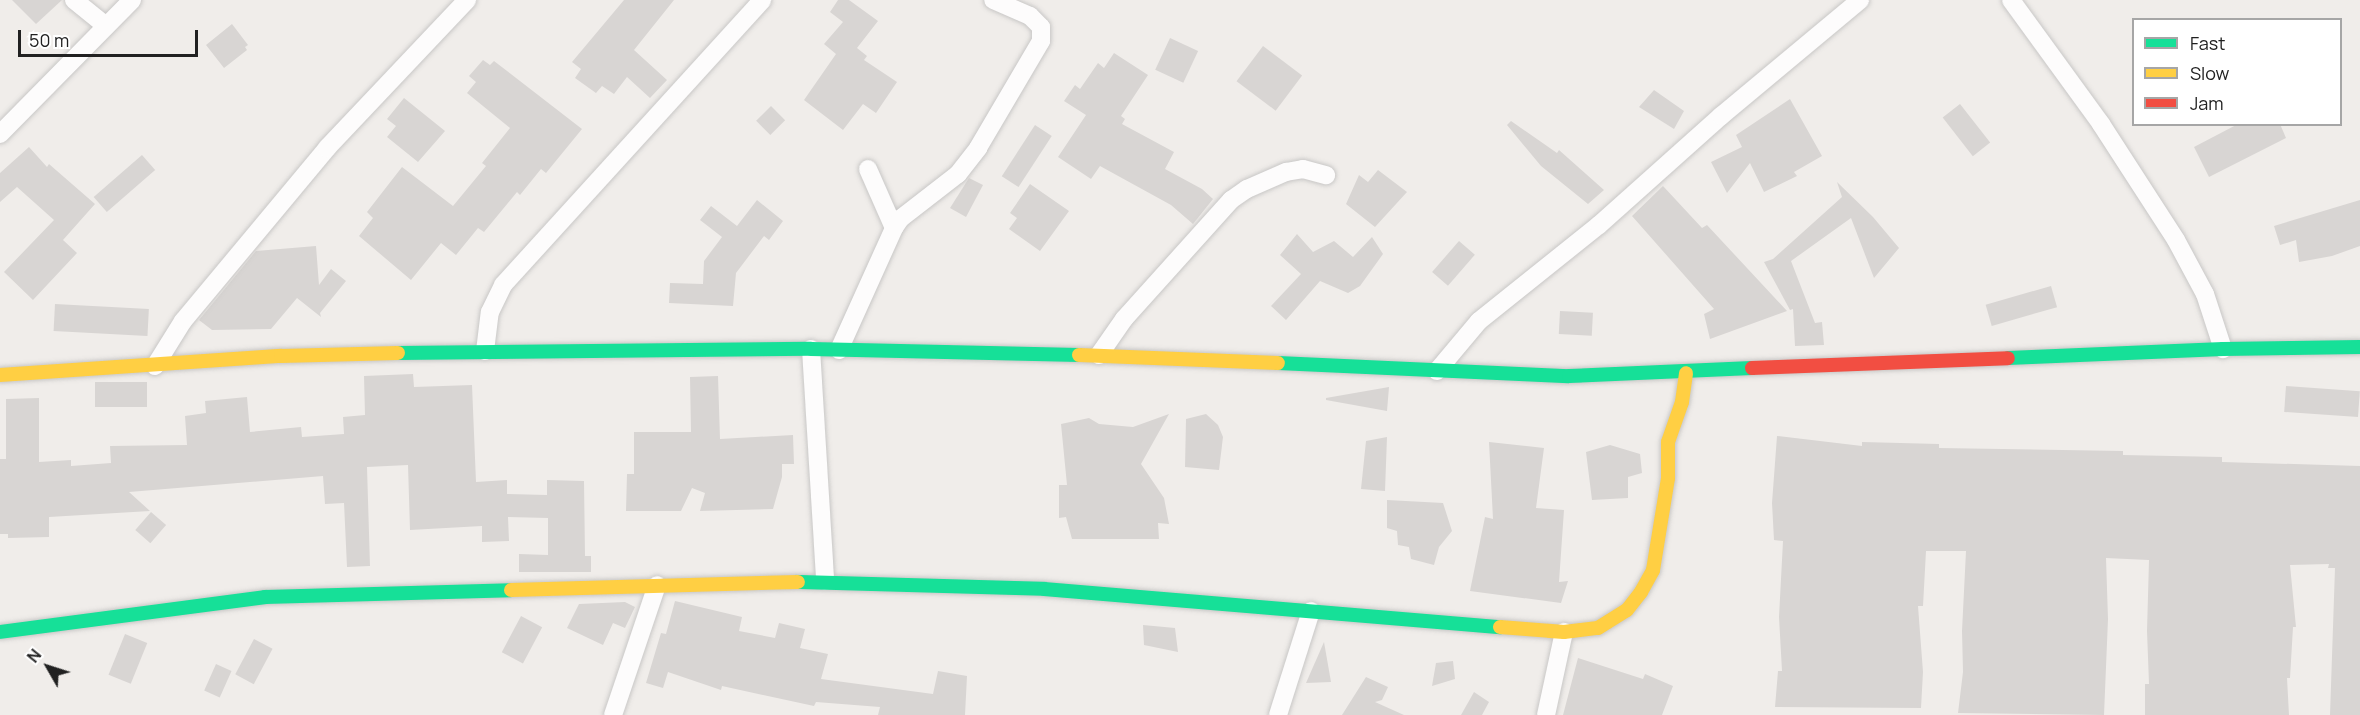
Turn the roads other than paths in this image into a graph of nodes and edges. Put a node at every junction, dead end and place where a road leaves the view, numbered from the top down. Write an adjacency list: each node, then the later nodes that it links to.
1 (74, 0): 8 (street)
2 (132, 0): 8 (street)
3 (467, 0): 19 (street)
4 (762, 0): 17 (street)
5 (993, 0): 12 (street)
6 (1860, 0): 20 (street)
7 (2011, 0): 15 (street)
8 (106, 26): 9 (street)
9 (0, 134)
10 (868, 169): 12 (street)
11 (1326, 175): 18 (street)
12 (894, 228): 16 (street)
13 (2360, 347): 15 (street)
14 (811, 349): 16 (street); 17 (street); 23 (street)
15 (2223, 349): 21 (street)
16 (839, 350): 18 (street)
17 (485, 351): 19 (street)
18 (1099, 355): 20 (street)
19 (155, 366): 22 (street)
20 (1437, 371): 21 (street)
21 (1686, 373): 27 (street)
22 (0, 375)
23 (825, 581): 24 (street); 25 (street)
24 (657, 585): 26 (street); 28 (street)
25 (1311, 611): 27 (street); 29 (street)
26 (0, 632)
27 (1564, 632): 30 (street)
28 (613, 715)
29 (1278, 715)
30 (1546, 715)

